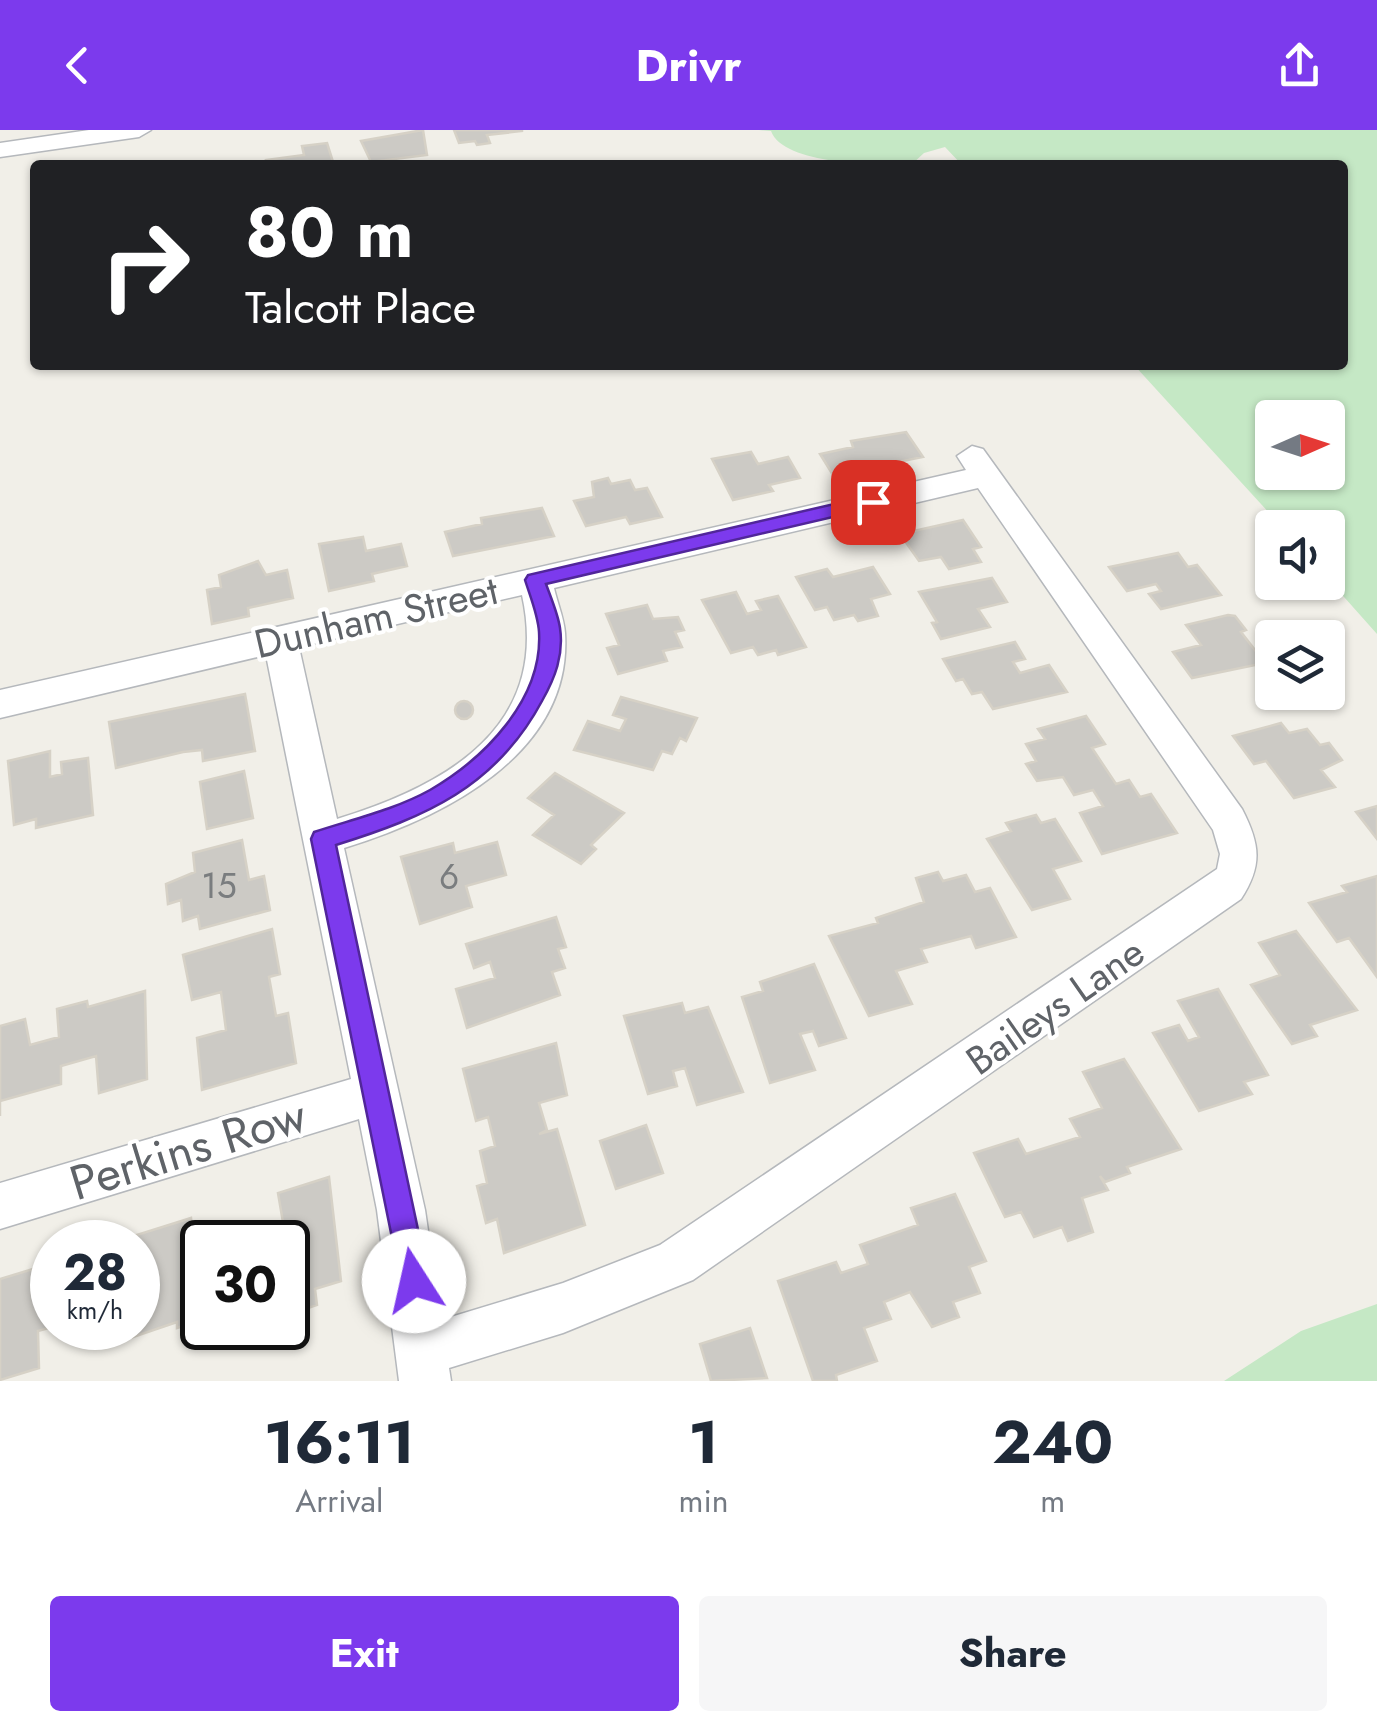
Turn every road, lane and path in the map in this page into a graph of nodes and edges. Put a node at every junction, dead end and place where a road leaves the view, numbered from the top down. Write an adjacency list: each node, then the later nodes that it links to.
1 (138, 130): 2 (street)
2 (0, 150)
3 (979, 466): 4 (street, Dunham Street); 10 (street, Baileys Lane)
4 (535, 580): 5 (street, Dunham Street); 7 (street)
5 (280, 639): 6 (street, Dunham Street); 7 (street)
6 (0, 704)
7 (323, 839): 8 (street)
8 (376, 1093): 9 (street, Perkins Row); 10 (street)
9 (0, 1206)
10 (424, 1366)

